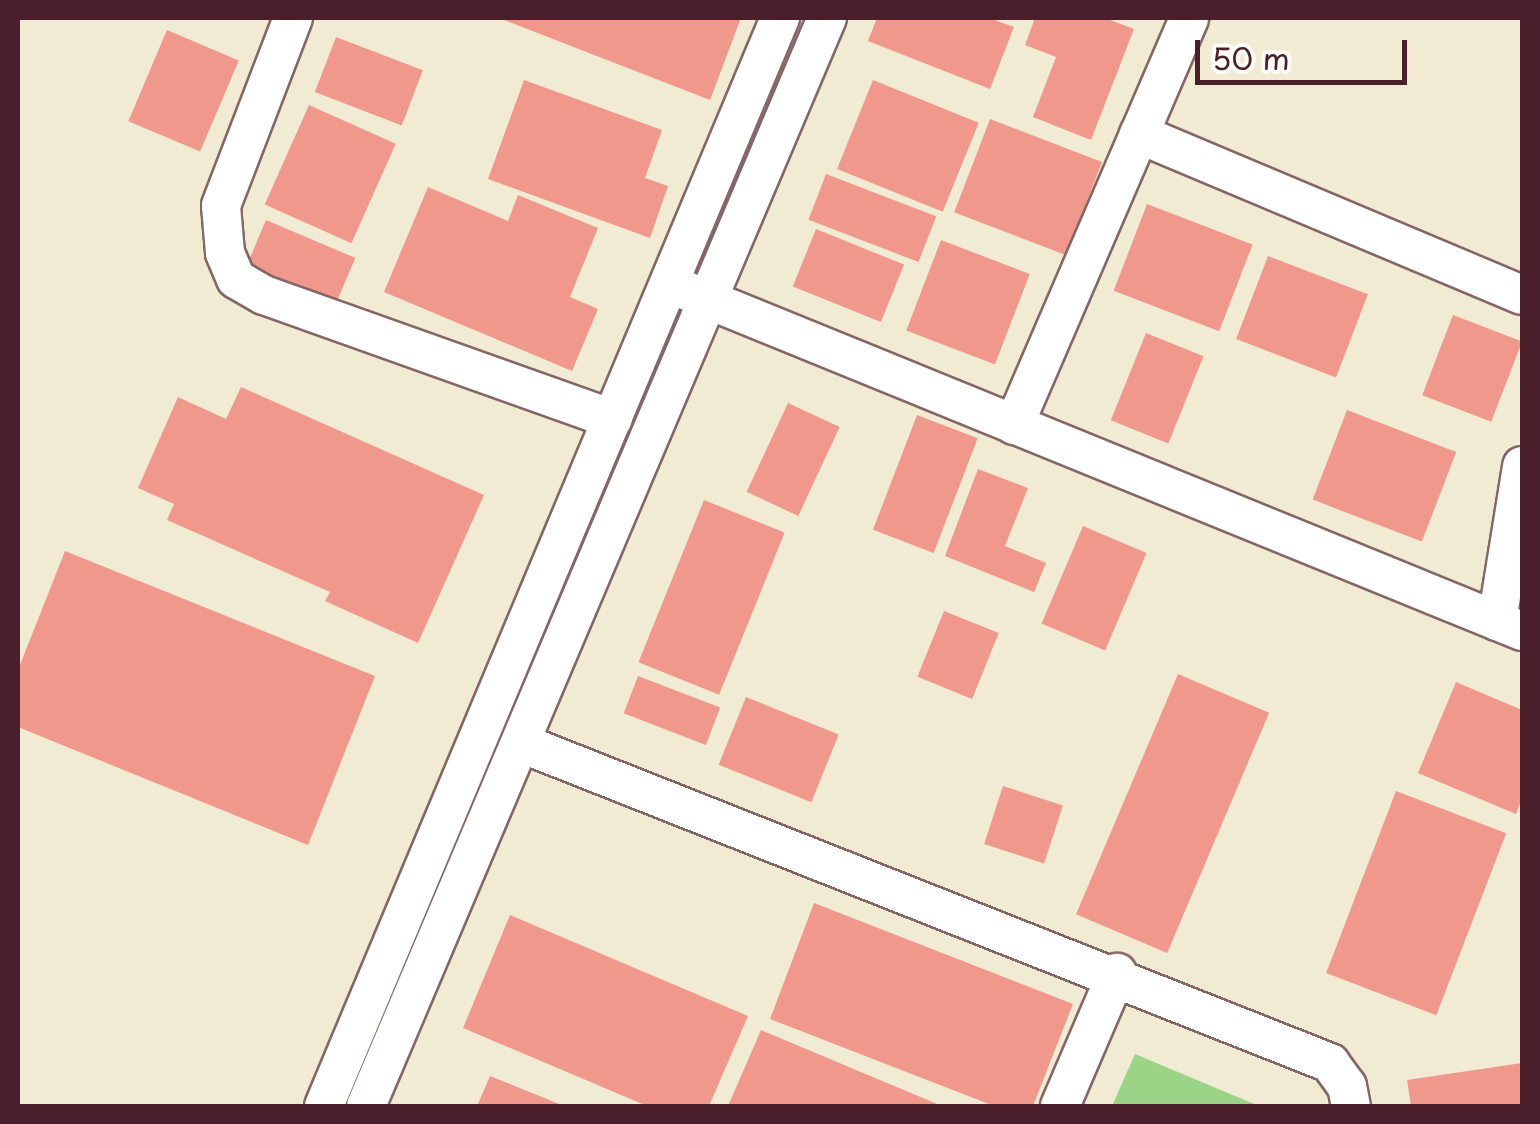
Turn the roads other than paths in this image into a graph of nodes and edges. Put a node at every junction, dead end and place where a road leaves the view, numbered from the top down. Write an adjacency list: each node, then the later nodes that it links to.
1 (293, 18): 9 (street)
2 (780, 18): 6 (street)
3 (827, 18): 8 (street)
4 (1189, 18): 5 (street)
5 (1139, 134): 7 (street); 10 (street)
6 (672, 285): 8 (street); 9 (street)
7 (1522, 295)
8 (708, 300): 10 (street); 13 (street)
9 (613, 420): 15 (street)
10 (1014, 425): 12 (street)
11 (1522, 466): 12 (street)
12 (1510, 626)
13 (521, 743): 14 (street); 16 (street)
14 (1117, 974): 17 (street); 18 (street)
15 (324, 1106)
16 (366, 1106)
17 (1060, 1106)
18 (1351, 1106)

